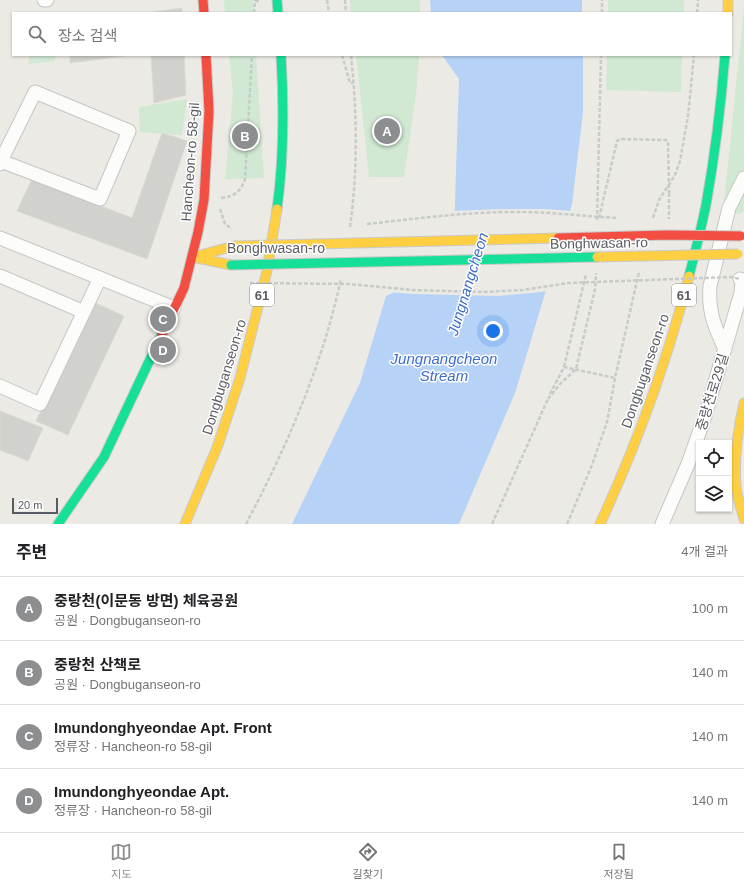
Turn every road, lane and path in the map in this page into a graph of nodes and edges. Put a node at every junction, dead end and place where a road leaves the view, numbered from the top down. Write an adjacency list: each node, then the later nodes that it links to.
1 (44, 0): 2 (street)
2 (47, 0)
3 (203, 0): 11 (main road)
4 (277, 0): 13 (main road)
5 (327, 0): 14 (path)
6 (345, 0): 15 (path)
7 (602, 0): 16 (path)
8 (698, 0): 17 (path)
9 (728, 0): 18 (main road)
10 (255, 1): 12 (path)
11 (204, 12)
12 (254, 12)
13 (278, 12)
14 (328, 12)
15 (346, 12)
16 (602, 12)
17 (697, 12)
18 (728, 12)
19 (206, 56): 41 (main road, Hancheon-ro 58-gil)
20 (252, 56): 36 (path)
21 (281, 56): 54 (main road, Dongbuganseon-ro / 61)
22 (342, 56): 26 (path)
23 (351, 56): 26 (path)
24 (694, 56): 31 (path)
25 (725, 56): 62 (main road, Dongbuganseon-ro / 61)
26 (354, 83): 37 (path)
27 (1, 163): 27 (street)
28 (669, 173): 32 (path, bridge)
29 (744, 178): 50 (street)
30 (617, 218): 33 (path, bridge)
31 (647, 220)
32 (669, 222)
33 (361, 225)
34 (353, 226): 35 (path)
35 (346, 227)
36 (235, 230)
37 (349, 234)
38 (743, 235): 41 (main road, Bonghwasan-ro, bridge)
39 (0, 238): 44 (street)
40 (742, 256): 41 (main road, Bonghwasan-ro, bridge)
41 (193, 257): 48 (main road, Hancheon-ro 58-gil)
42 (640, 265): 51 (path)
43 (0, 276): 49 (street)
44 (100, 278): 48 (street); 49 (street)
45 (341, 278): 59 (path)
46 (740, 279): 47 (path, bridge); 50 (street, 중랑천로29길)
47 (245, 283)
48 (174, 308): 57 (main road, Hancheon-ro 58-gil)
49 (84, 312): 52 (street)
50 (725, 349): 63 (street, 중랑천로29길)
51 (615, 378): 60 (path); 61 (path)
52 (0, 386)
53 (744, 402): 56 (main road)
54 (218, 445): 55 (main road, Dongbuganseon-ro / 61); 58 (main road, Dongbuganseon-ro / 61)
55 (183, 504)
56 (744, 519)
57 (58, 524)
58 (185, 524)
59 (246, 524)
60 (492, 524)
61 (567, 524)
62 (600, 524)
63 (662, 524)

